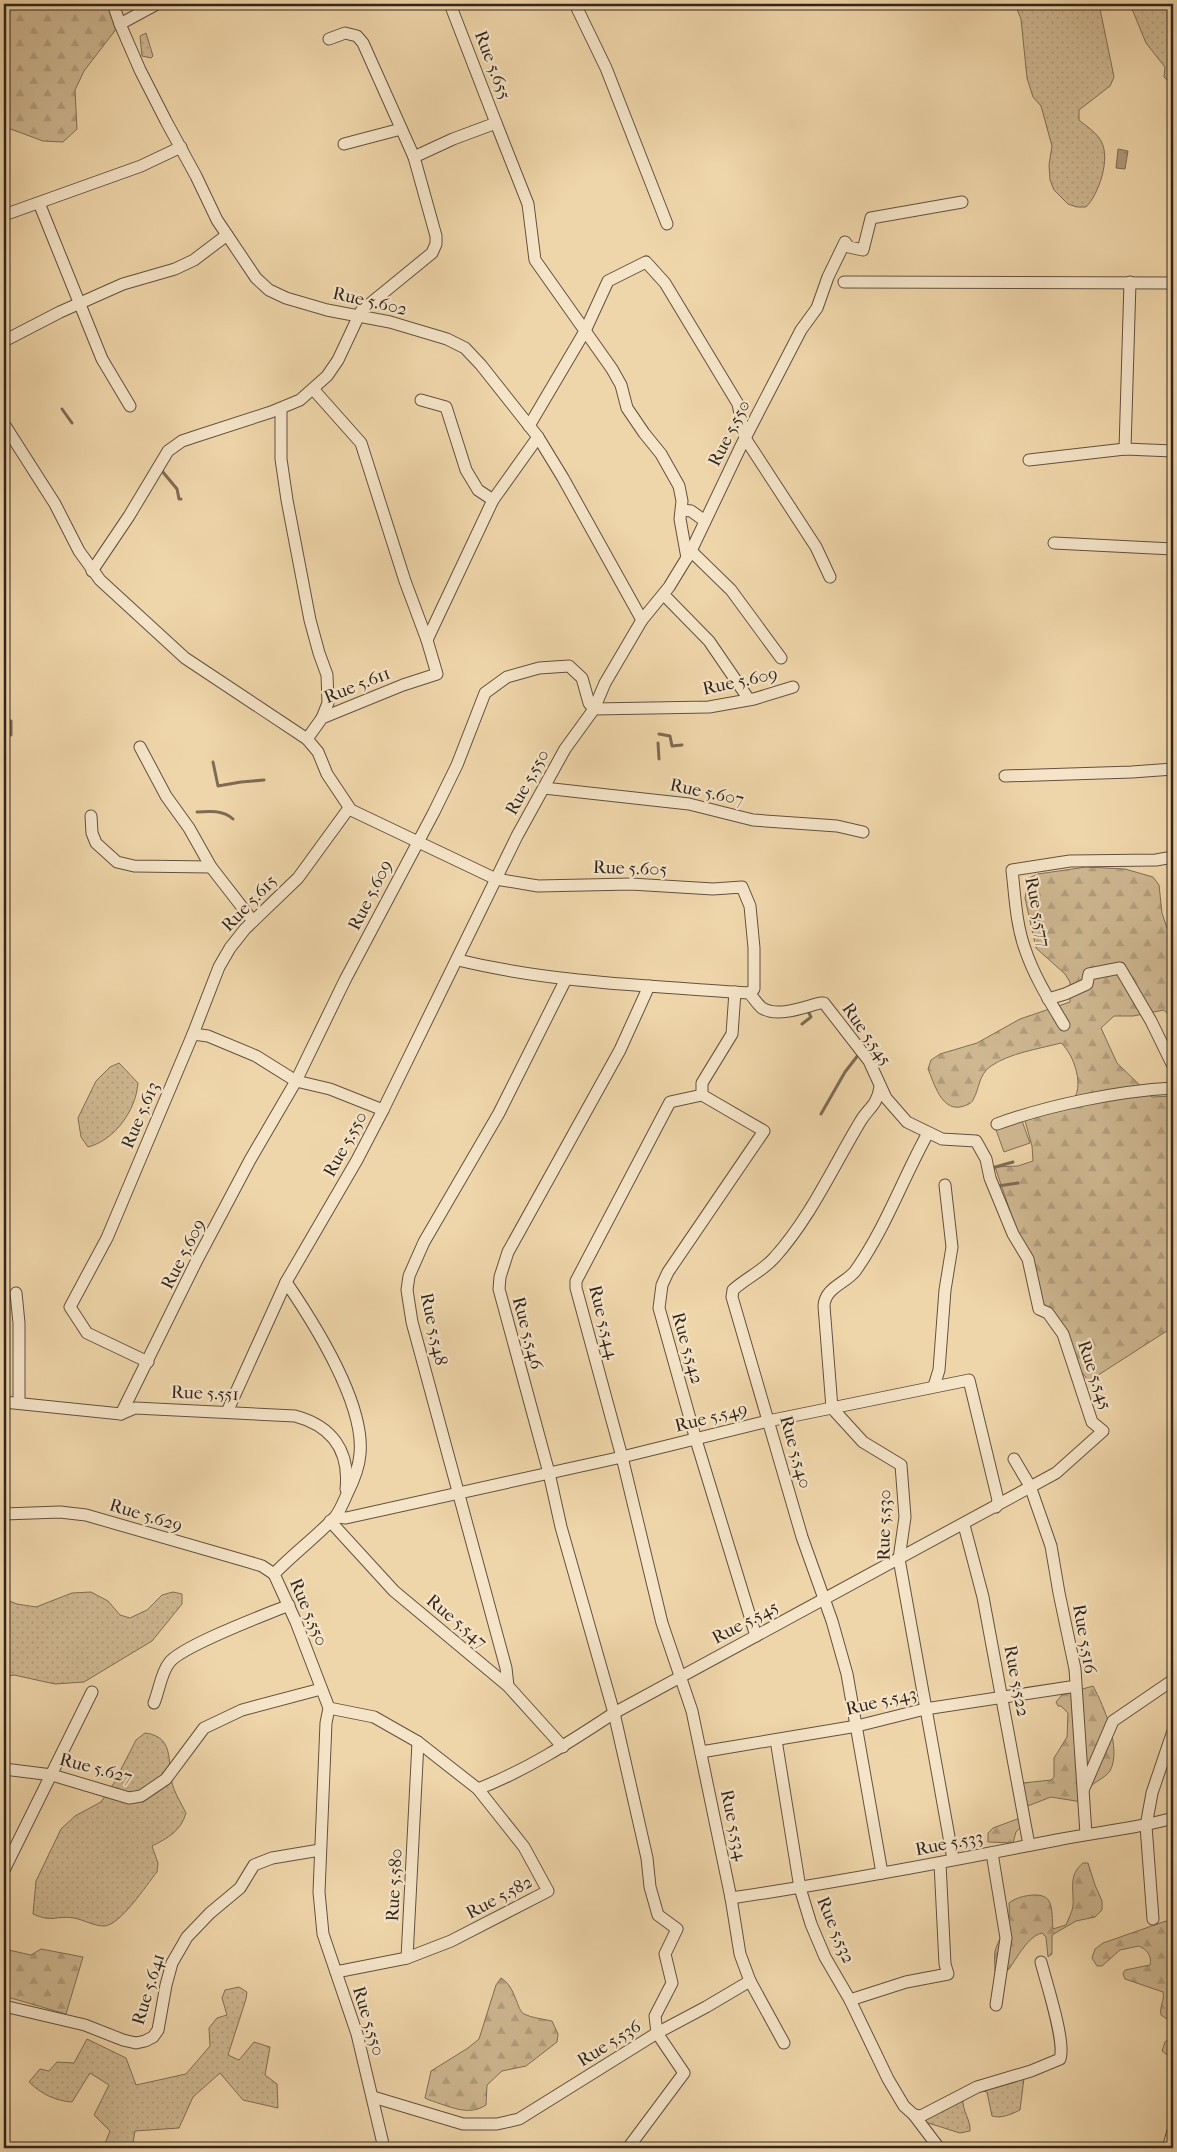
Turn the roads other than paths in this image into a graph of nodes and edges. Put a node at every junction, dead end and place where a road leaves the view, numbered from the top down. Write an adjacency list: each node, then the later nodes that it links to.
1 (114, 4): 5 (street, Rue 5.602)
2 (157, 4): 5 (street)
3 (450, 4): 7 (street, Rue 5.655)
4 (575, 4): 15 (street)
5 (120, 24): 10 (street, Rue 5.602)
6 (329, 39): 8 (street)
7 (496, 123): 11 (street, Rue 5.655); 22 (street)
8 (401, 129): 9 (street); 11 (street)
9 (344, 144)
10 (181, 147): 13 (street); 16 (street, Rue 5.602)
11 (414, 157): 21 (street)
12 (962, 202): 31 (street, Rue 5.550)
13 (39, 203): 14 (street); 20 (street)
14 (4, 215)
15 (667, 224)
16 (227, 236): 20 (street); 21 (street, Rue 5.602)
17 (844, 282): 18 (street)
18 (1130, 282): 19 (street); 32 (street)
19 (1173, 283)
20 (79, 304): 23 (street); 26 (street)
21 (357, 316): 24 (street); 29 (street, Rue 5.602)
22 (585, 331): 29 (street); 31 (street); 36 (street)
23 (4, 340)
24 (313, 389): 27 (street); 45 (street)
25 (421, 400): 35 (street)
26 (130, 406)
27 (281, 409): 41 (street); 50 (street)
28 (4, 424): 41 (street)
29 (529, 426): 30 (street, Rue 5.602)
30 (538, 437): 35 (street); 44 (street, Rue 5.602)
31 (746, 438): 37 (street, Rue 5.550); 42 (street)
32 (1125, 449): 33 (street); 34 (street)
33 (1173, 452)
34 (1029, 460)
35 (493, 500): 45 (street)
36 (682, 510): 37 (street); 40 (street)
37 (705, 521): 40 (street, Rue 5.550)
38 (1054, 543): 39 (street)
39 (1173, 549)
40 (689, 554): 43 (street, Rue 5.550); 46 (street)
41 (92, 571): 51 (street)
42 (830, 576)
43 (664, 595): 44 (street, Rue 5.550); 48 (street)
44 (642, 620): 49 (street, Rue 5.550)
45 (426, 640): 50 (street, Rue 5.611)
46 (781, 658)
47 (793, 687): 48 (street, Rue 5.609)
48 (748, 698): 49 (street, Rue 5.609)
49 (594, 709): 55 (street, Rue 5.550); 59 (street, Rue 5.609)
50 (322, 718): 51 (street, Rue 5.611)
51 (307, 739): 56 (street)
52 (140, 747): 61 (street)
53 (1173, 769): 54 (street)
54 (1005, 776)
55 (544, 788): 58 (street, Rue 5.607); 62 (street, Rue 5.550)
56 (349, 808): 59 (street); 63 (street, Rue 5.615)
57 (91, 816): 61 (street)
58 (863, 832)
59 (416, 842): 62 (street, Rue 5.605); 73 (street, Rue 5.609)
60 (1173, 857): 69 (street, Rue 5.577)
61 (212, 867): 63 (street)
62 (496, 879): 64 (street, Rue 5.550); 68 (street, Rue 5.605)
63 (253, 922): 71 (street, Rue 5.615)
64 (458, 960): 65 (street); 77 (street, Rue 5.550)
65 (566, 979): 66 (street); 96 (street, Rue 5.548)
66 (649, 986): 67 (street); 94 (street, Rue 5.546)
67 (735, 992): 68 (street); 76 (street)
68 (749, 993): 74 (street, Rue 5.545)
69 (1048, 999): 70 (street, Rue 5.577); 72 (street)
70 (1064, 1025)
71 (193, 1034): 73 (street); 83 (street, Rue 5.613)
72 (1173, 1066)
73 (296, 1081): 77 (street); 83 (street, Rue 5.609)
74 (880, 1087): 79 (street, Rue 5.545); 90 (street, Rue 5.540)
75 (1173, 1088): 78 (street)
76 (702, 1095): 91 (street, Rue 5.542); 92 (street, Rue 5.544)
77 (384, 1110): 81 (street, Rue 5.550)
78 (997, 1124)
79 (928, 1133): 87 (street); 95 (street, Rue 5.545)
80 (945, 1185): 84 (street)
81 (286, 1282): 88 (street); 97 (street, Rue 5.550)
82 (16, 1293): 86 (street)
83 (148, 1362): 89 (street, Rue 5.609)
84 (934, 1386): 87 (street, Rue 5.549); 98 (street, Rue 5.549)
85 (4, 1402): 86 (street, Rue 5.551)
86 (19, 1403): 89 (street, Rue 5.551)
87 (832, 1408): 90 (street, Rue 5.549); 102 (street, Rue 5.530)
88 (227, 1412): 89 (street, Rue 5.551); 97 (street, Rue 5.551)
89 (121, 1414)
90 (768, 1421): 91 (street, Rue 5.549); 104 (street, Rue 5.540)
91 (696, 1440): 92 (street, Rue 5.549); 106 (street, Rue 5.542)
92 (622, 1457): 94 (street, Rue 5.549); 107 (street, Rue 5.544)
93 (1014, 1460): 95 (street, Rue 5.516)
94 (550, 1473): 96 (street, Rue 5.549); 117 (street, Rue 5.546)
95 (1030, 1486): 98 (street, Rue 5.545); 127 (street, Rue 5.516)
96 (457, 1492): 100 (street, Rue 5.549); 109 (street, Rue 5.548)
97 (344, 1500): 100 (street, Rue 5.550)
98 (996, 1507): 101 (street, Rue 5.545)
99 (4, 1514): 103 (street, Rue 5.629)
100 (333, 1519): 103 (street, Rue 5.550); 109 (street, Rue 5.547)
101 (964, 1525): 102 (street, Rue 5.545); 113 (street, Rue 5.522)
102 (899, 1559): 104 (street, Rue 5.545); 116 (street, Rue 5.530)
103 (274, 1574): 105 (street, Rue 5.550)
104 (823, 1600): 106 (street, Rue 5.545); 118 (street, Rue 5.540)
105 (289, 1605): 111 (street, Rue 5.550); 114 (street)
106 (756, 1636): 107 (street, Rue 5.545)
107 (681, 1676): 117 (street, Rue 5.545); 123 (street, Rue 5.534)
108 (1173, 1680): 127 (street)
109 (508, 1686): 122 (street, Rue 5.547)
110 (1070, 1687): 113 (street, Rue 5.543)
111 (321, 1689): 115 (street, Rue 5.550); 125 (street, Rue 5.627)
112 (92, 1692): 125 (street)
113 (1002, 1696): 116 (street, Rue 5.543); 131 (street, Rue 5.522)
114 (154, 1703)
115 (329, 1708): 121 (street); 132 (street, Rue 5.550)
116 (925, 1709): 118 (street, Rue 5.543); 134 (street, Rue 5.530)
117 (614, 1713): 122 (street, Rue 5.545); 148 (street, Rue 5.536)
118 (857, 1726): 120 (street, Rue 5.543); 137 (street, Rue 5.540)
119 (1173, 1730): 129 (street)
120 (776, 1740): 123 (street, Rue 5.543); 138 (street, Rue 5.532)
121 (418, 1742): 126 (street); 141 (street, Rue 5.580)
122 (562, 1747): 126 (street, Rue 5.545)
123 (701, 1752): 139 (street, Rue 5.534)
124 (4, 1768): 125 (street, Rue 5.627)
125 (52, 1774): 136 (street)
126 (478, 1789): 141 (street, Rue 5.582)
127 (1083, 1791): 130 (street, Rue 5.516)
128 (1173, 1818): 129 (street, Rue 5.533)
129 (1146, 1826): 130 (street, Rue 5.533); 140 (street)
130 (1086, 1834): 131 (street, Rue 5.533)
131 (1029, 1845): 133 (street, Rue 5.533)
132 (320, 1850): 143 (street, Rue 5.550); 147 (street, Rue 5.641)
133 (992, 1853): 134 (street, Rue 5.533); 146 (street)
134 (953, 1859): 135 (street, Rue 5.533)
135 (940, 1863): 137 (street, Rue 5.533); 145 (street)
136 (4, 1870)
137 (882, 1873): 138 (street, Rue 5.533)
138 (800, 1888): 139 (street, Rue 5.533); 145 (street, Rue 5.532)
139 (731, 1898): 144 (street, Rue 5.534)
140 (1154, 1919)
141 (407, 1958): 143 (street)
142 (1041, 1962): 151 (street)
143 (336, 1972): 150 (street, Rue 5.550)
144 (750, 1981): 148 (street); 149 (street, Rue 5.534)
145 (850, 2000): 151 (street, Rue 5.532)
146 (996, 2005)
147 (4, 2006)
148 (657, 2033): 150 (street, Rue 5.536); 154 (street)
149 (784, 2043)
150 (373, 2097): 153 (street, Rue 5.550)
151 (914, 2115): 155 (street, Rue 5.532)
152 (1173, 2131): 156 (street)
153 (384, 2148)
154 (628, 2148)
155 (939, 2148)
156 (1168, 2148)

